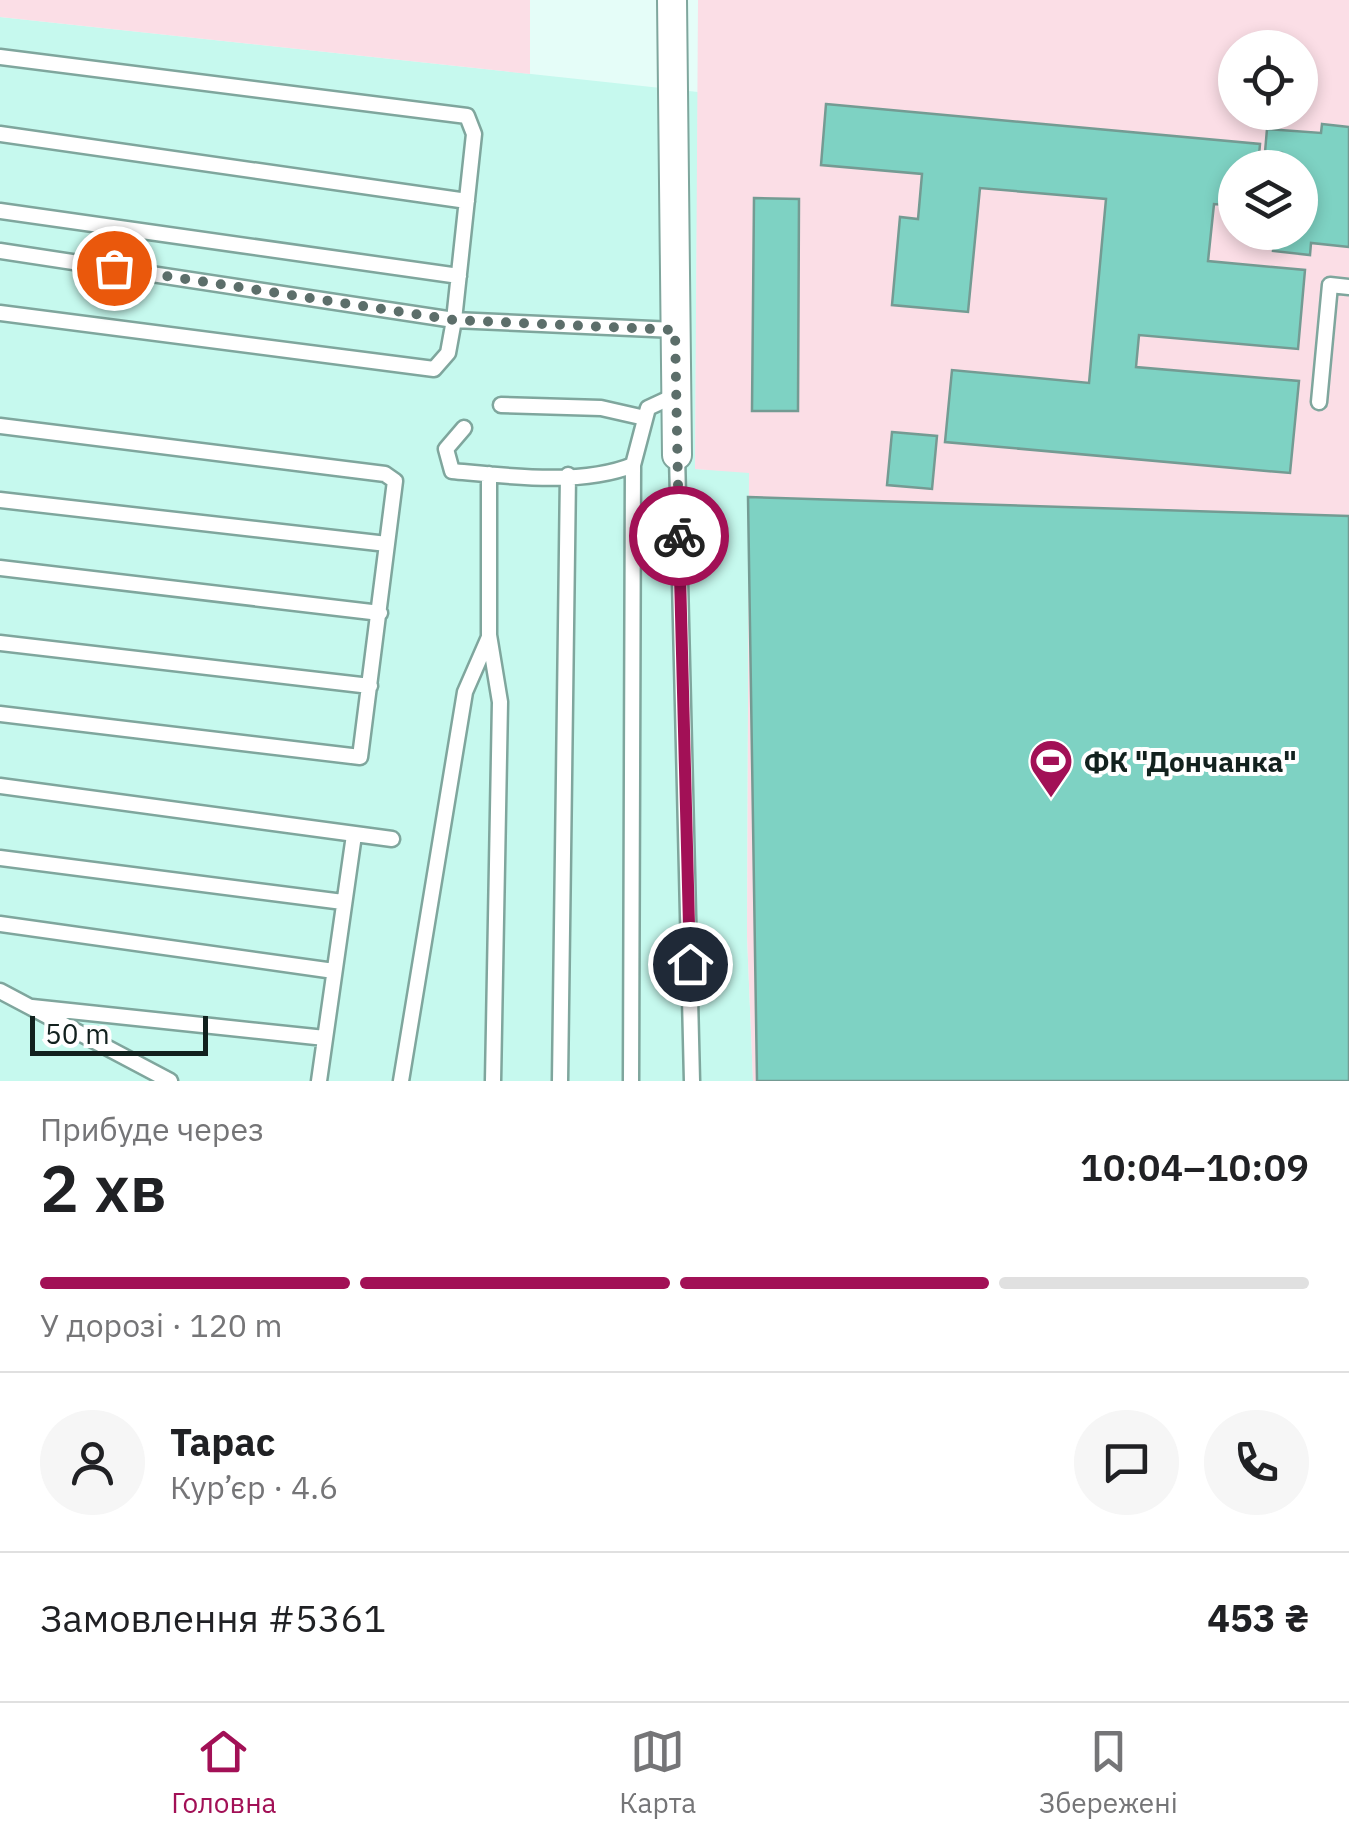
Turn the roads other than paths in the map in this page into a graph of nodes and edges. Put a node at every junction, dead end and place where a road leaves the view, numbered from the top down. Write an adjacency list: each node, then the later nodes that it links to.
1 (672, 0): 11 (street)
2 (0, 57): 4 (lane)
3 (0, 134): 4 (lane)
4 (467, 201): 7 (lane)
5 (0, 211): 7 (lane)
6 (0, 250): 10 (lane)
7 (459, 276): 10 (lane)
8 (1349, 287): 13 (lane)
9 (0, 313): 10 (lane)
10 (454, 320): 11 (lane)
11 (675, 330): 12 (street)
12 (676, 395): 15 (lane); 18 (street)
13 (1319, 402)
14 (501, 405): 15 (lane)
15 (645, 418): 19 (lane)
16 (0, 426): 23 (lane)
17 (464, 428): 20 (lane)
18 (677, 456): 46 (lane)
19 (632, 465): 21 (lane); 45 (lane)
20 (489, 474): 21 (lane); 26 (lane)
21 (568, 475): 44 (lane)
22 (0, 500): 23 (lane)
23 (388, 544): 25 (lane)
24 (0, 568): 25 (lane)
25 (380, 613): 28 (lane)
26 (489, 635): 42 (lane); 43 (lane)
27 (0, 643): 28 (lane)
28 (370, 686): 29 (lane)
29 (0, 714)
30 (0, 786): 31 (lane)
31 (354, 834): 32 (lane); 34 (lane)
32 (392, 839)
33 (0, 858): 34 (lane)
34 (343, 902): 36 (lane)
35 (0, 924): 36 (lane)
36 (334, 971): 39 (lane)
37 (0, 990): 38 (lane)
38 (32, 1007): 39 (lane); 40 (lane)
39 (325, 1038): 41 (lane)
40 (170, 1081)
41 (319, 1081)
42 (402, 1081)
43 (493, 1081)
44 (560, 1081)
45 (631, 1081)
46 (692, 1081)

